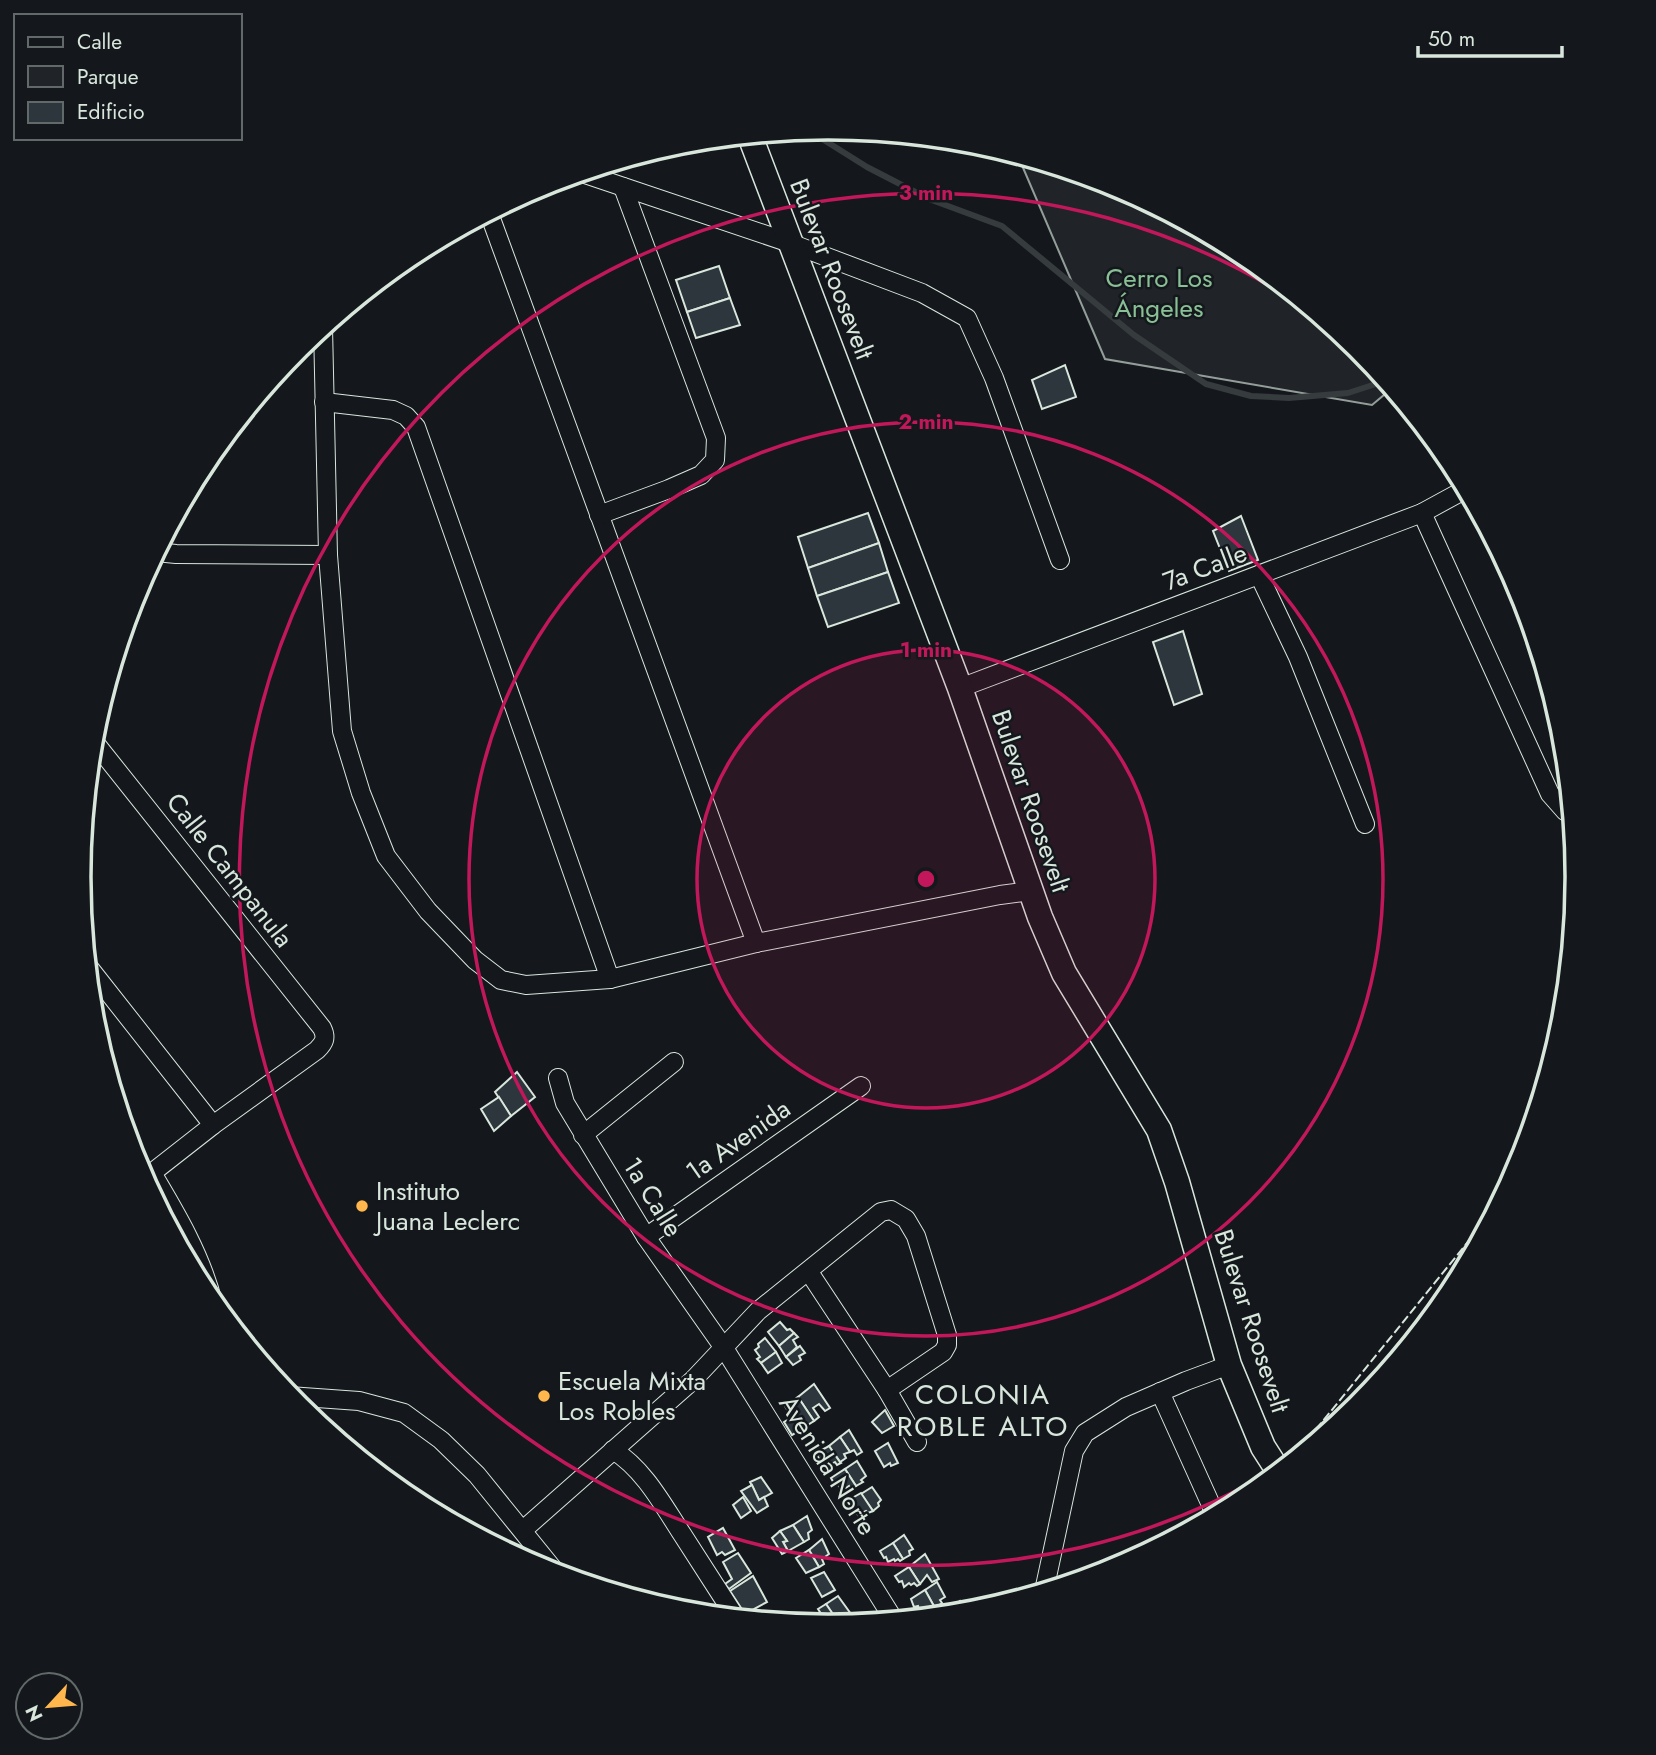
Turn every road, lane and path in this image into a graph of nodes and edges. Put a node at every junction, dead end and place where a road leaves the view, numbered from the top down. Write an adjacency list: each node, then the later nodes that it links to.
1 (753, 145): 5 (main road, Bulevar Roosevelt)
2 (597, 178): 3 (street)
3 (623, 187): 5 (street); 10 (street)
4 (492, 222): 10 (street)
5 (790, 243): 13 (street); 15 (main road, Bulevar Roosevelt)
6 (323, 341): 7 (street)
7 (324, 401): 12 (street); 22 (street)
8 (1457, 494): 9 (street, 7a Calle)
9 (1422, 513): 14 (street, 7a Calle); 17 (street)
10 (599, 515): 20 (street)
11 (167, 553): 12 (street)
12 (328, 555): 22 (street)
13 (1060, 560)
14 (1259, 575): 15 (street, 7a Calle); 18 (street)
15 (960, 688): 19 (main road, Bulevar Roosevelt)
16 (102, 752): 26 (street, Calle Campanula)
17 (1561, 807)
18 (1365, 824)
19 (1031, 891): 20 (street); 34 (main road, Bulevar Roosevelt)
20 (756, 943): 22 (street)
21 (98, 979): 26 (street)
22 (610, 979)
23 (674, 1062): 27 (street)
24 (558, 1079): 27 (street, 1a Calle)
25 (861, 1086): 30 (street, 1a Avenida)
26 (213, 1125): 28 (street)
27 (583, 1135): 30 (street, 1a Calle)
28 (153, 1172)
29 (165, 1198): 31 (street)
30 (646, 1237): 33 (street, 1a Calle)
31 (194, 1252)
32 (809, 1272): 33 (street); 35 (street); 35 (street)
33 (720, 1343): 39 (street); 46 (street, Avenida Norte)
34 (1229, 1365): 36 (street); 40 (main road, Bulevar Roosevelt)
35 (887, 1390): 38 (street)
36 (1160, 1392): 41 (street); 44 (street)
37 (305, 1397): 42 (street)
38 (916, 1442)
39 (613, 1450): 42 (street); 45 (street)
40 (1274, 1464)
41 (1212, 1506)
42 (523, 1530): 43 (street)
43 (544, 1557)
44 (1046, 1581)
45 (729, 1608)
46 (889, 1612)

